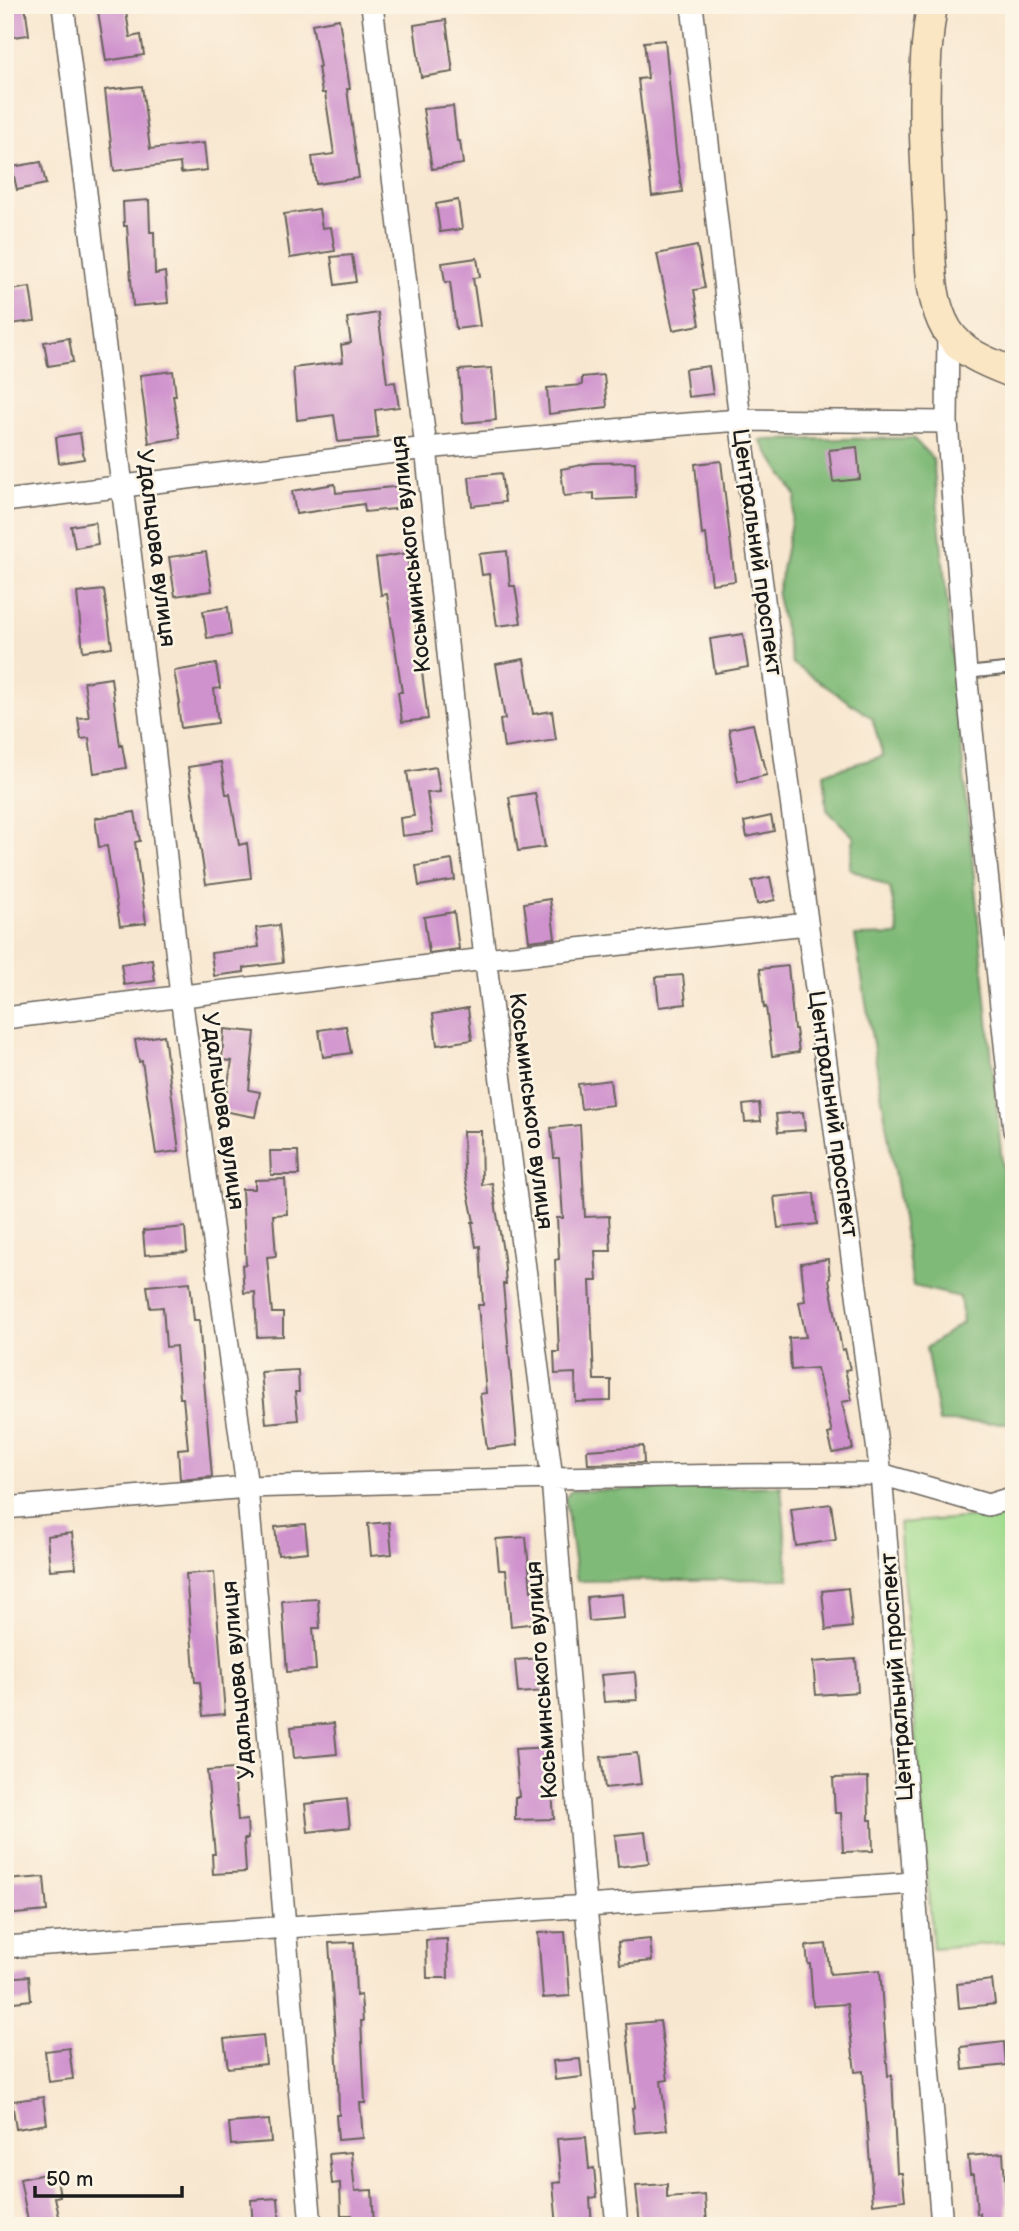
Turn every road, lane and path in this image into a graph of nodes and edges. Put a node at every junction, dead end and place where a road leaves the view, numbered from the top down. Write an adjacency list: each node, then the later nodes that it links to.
1 (64, 5): 10 (street, Удальцова вулиця)
2 (372, 5): 9 (street, Косьминського вулиця)
3 (692, 5): 7 (street, Центральний проспект)
4 (932, 5): 5 (main road)
5 (948, 331): 6 (main road); 8 (street)
6 (1014, 373)
7 (740, 420): 8 (street); 9 (street); 14 (street, Центральний проспект)
8 (947, 422): 13 (street)
9 (426, 449): 10 (street); 15 (street, Косьминського вулиця)
10 (122, 488): 11 (street); 16 (street, Удальцова вулиця)
11 (5, 501)
12 (1014, 668): 13 (lane)
13 (967, 673): 18 (street)
14 (807, 924): 15 (street); 19 (street, Центральний проспект)
15 (485, 959): 16 (street); 20 (street, Косьминського вулиця)
16 (181, 996): 17 (street); 21 (street, Удальцова вулиця)
17 (5, 1018)
18 (1014, 1130)
19 (881, 1475): 20 (street); 22 (street); 24 (street, Центральний проспект)
20 (552, 1478): 21 (street); 25 (street, Косьминського вулиця)
21 (247, 1487): 23 (street); 26 (street, Удальцова вулиця)
22 (1014, 1497)
23 (5, 1508)
24 (913, 1883): 25 (street); 30 (street, Центральний проспект)
25 (586, 1907): 26 (street); 29 (street, Косьминського вулиця)
26 (287, 1928): 27 (street); 28 (street, Удальцова вулиця)
27 (5, 1947)
28 (311, 2226)
29 (617, 2226)
30 (942, 2226)

